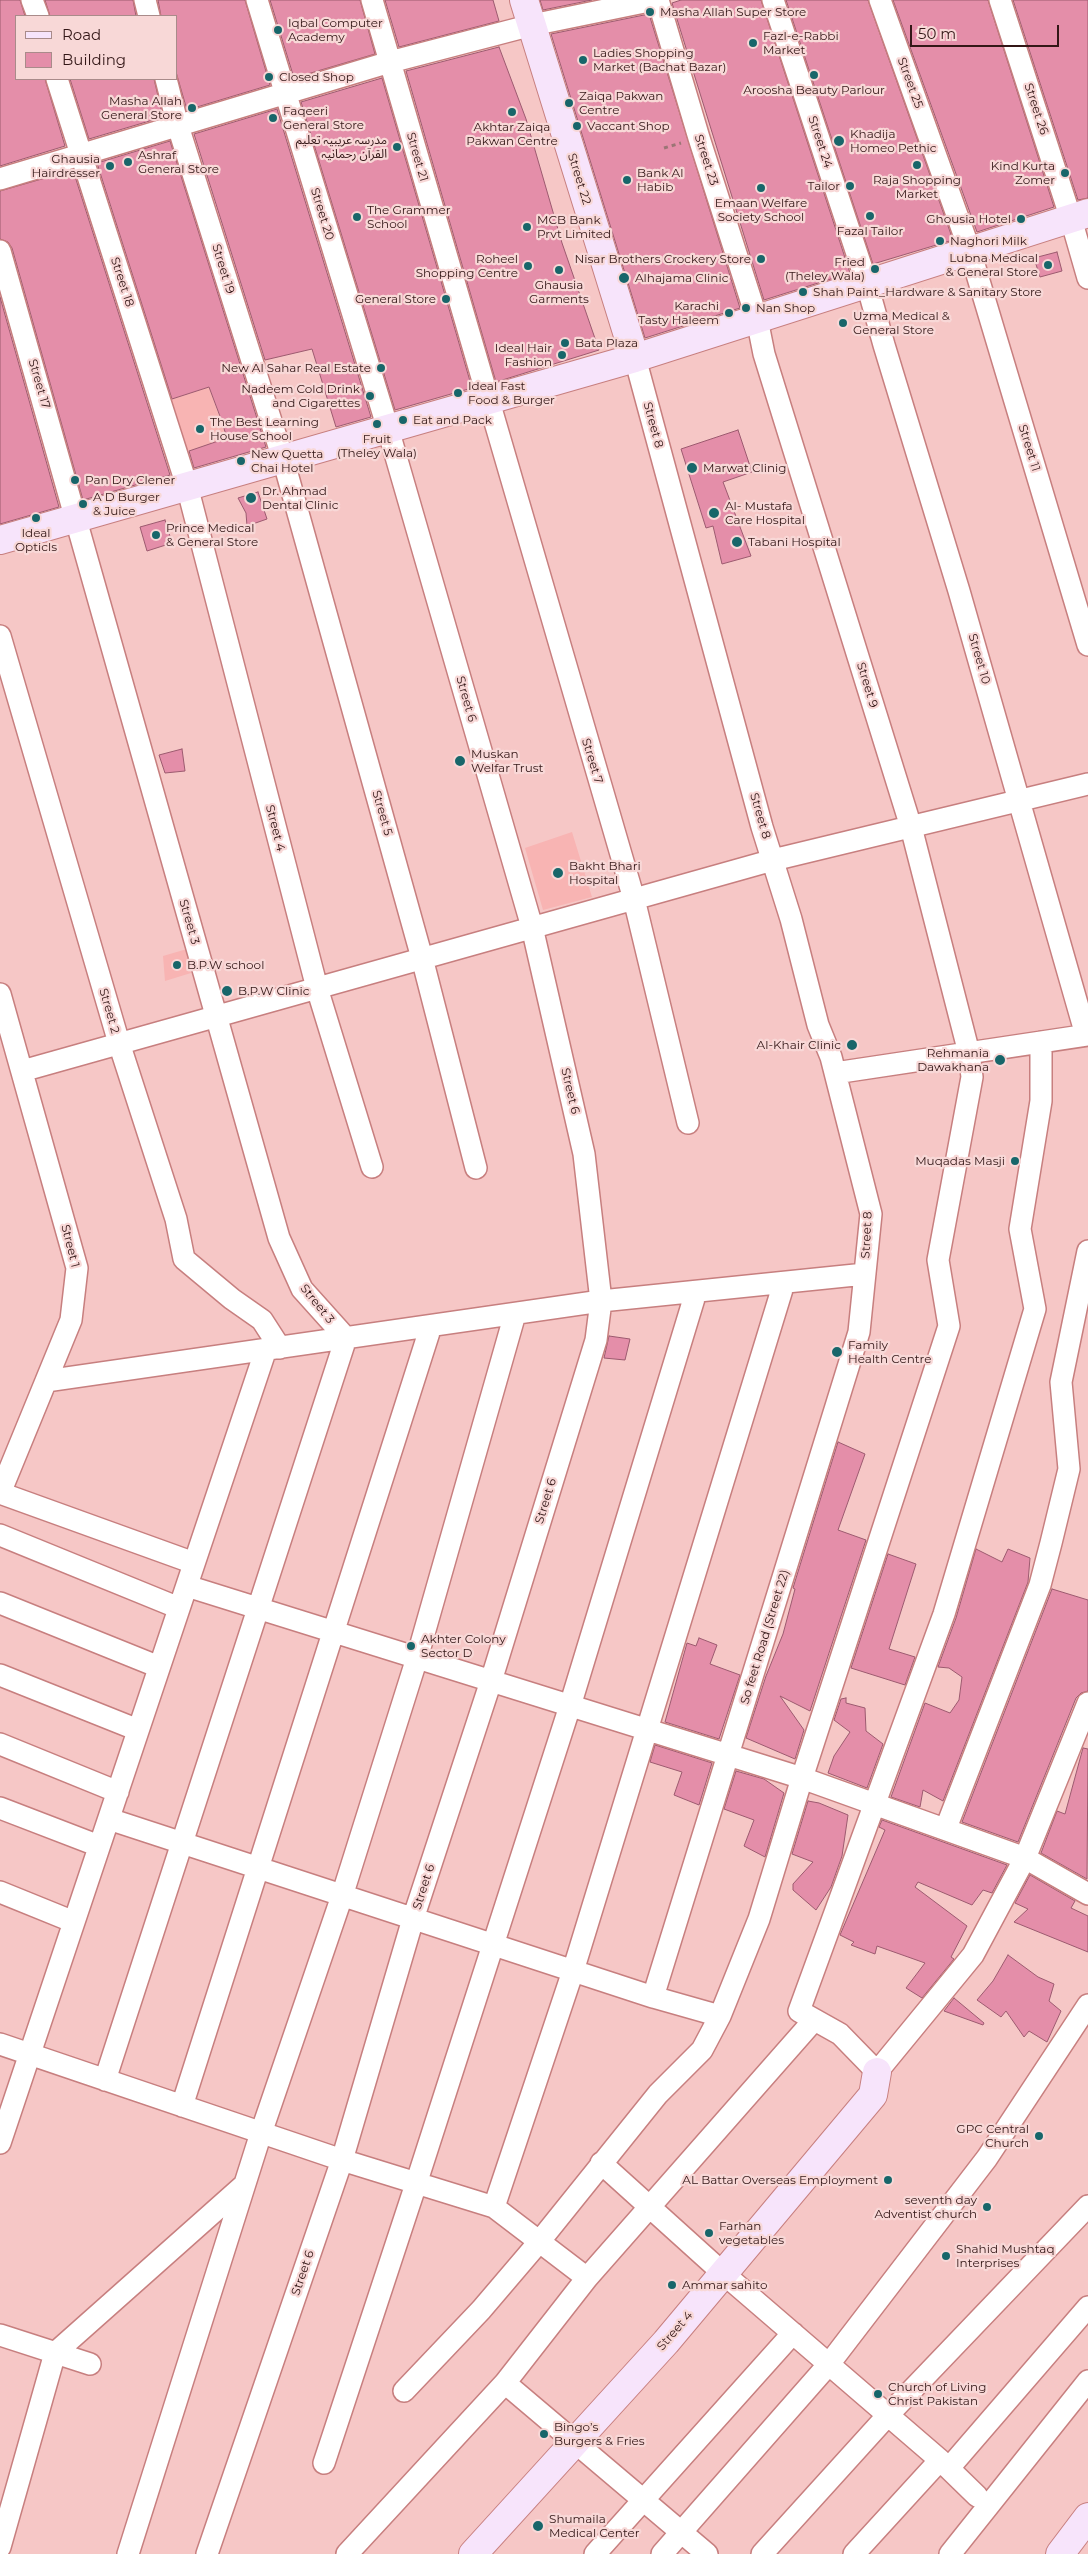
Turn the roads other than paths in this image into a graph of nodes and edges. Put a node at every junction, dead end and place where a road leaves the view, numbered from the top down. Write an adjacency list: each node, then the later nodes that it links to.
1 (32, 0): 11 (street)
2 (145, 0): 12 (street)
3 (257, 0): 16 (street, Street 20)
4 (372, 0): 13 (street, Street 21)
5 (654, 0): 10 (street)
6 (658, 0): 25 (street, Street 23)
7 (773, 0): 24 (street, Street 24)
8 (880, 0): 22 (street, Street 25)
9 (1000, 0): 20 (street, Street 26)
10 (528, 12): 13 (street); 26 (street, Street 22)
11 (38, 15)
12 (150, 15)
13 (390, 62): 16 (street); 27 (street, Street 21)
14 (57, 80): 18 (street, Street 18)
15 (166, 80): 17 (street, Street 19)
16 (286, 94): 17 (street); 28 (street, Street 20)
17 (178, 126): 18 (street); 29 (street, Street 19)
18 (82, 155): 19 (street); 30 (street, Street 18)
19 (0, 179)
20 (1080, 216): 22 (street); 23 (street, Street 26)
21 (0, 251): 31 (street, Street 17)
22 (970, 251): 24 (street); 34 (street, Street 11)
23 (1088, 278)
24 (867, 284): 25 (street); 36 (street, Street 10)
25 (757, 319): 26 (street); 37 (street, Street 9)
26 (635, 358): 27 (street); 38 (street, Street 8)
27 (487, 400): 28 (street); 39 (street, Street 7)
28 (388, 428): 29 (street); 40 (street, Street 6)
29 (283, 458): 30 (street); 41 (street, Street 5)
30 (187, 486): 31 (street); 42 (street, Street 4)
31 (75, 517): 32 (street); 44 (street, Street 3)
32 (0, 540)
33 (0, 636): 47 (street, Street 2)
34 (1088, 645)
35 (1088, 784): 36 (street)
36 (1020, 801): 37 (street); 45 (street, Street 10)
37 (911, 827): 38 (street); 48 (street, Street 9)
38 (773, 860): 39 (street); 50 (street, Street 8)
39 (634, 899): 40 (street); 51 (street, Street 7)
40 (532, 927): 41 (street); 58 (street, Street 6)
41 (422, 958): 42 (street); 53 (street, Street 5)
42 (317, 988): 44 (street); 52 (street, Street 4)
43 (0, 994): 49 (street, Street 1)
44 (216, 1016): 47 (street); 61 (street, Street 3)
45 (1087, 1035): 46 (street)
46 (1041, 1042): 48 (street); 85 (street)
47 (119, 1044): 49 (street); 62 (street, Street 2)
48 (968, 1053): 50 (street); 83 (street, Street 9)
49 (22, 1071): 63 (street, Street 1)
50 (835, 1073): 55 (street, Street 8)
51 (688, 1123)
52 (372, 1167)
53 (476, 1168)
54 (1088, 1251): 64 (street)
55 (865, 1274): 56 (street); 82 (street, So feet Road (Street 22))
56 (784, 1282): 57 (street); 80 (street)
57 (696, 1292): 58 (street); 78 (street)
58 (601, 1301): 59 (street); 76 (street, Street 6)
59 (515, 1314): 60 (street); 73 (street)
60 (431, 1326): 61 (street); 72 (street)
61 (346, 1338): 62 (street); 71 (street)
62 (273, 1349): 63 (street); 67 (street)
63 (46, 1381): 65 (street, Street 1)
64 (1078, 1471): 88 (street)
65 (0, 1493): 67 (street)
66 (0, 1535): 70 (street)
67 (194, 1564): 68 (street)
68 (187, 1586): 70 (street); 71 (street)
69 (0, 1603): 74 (street)
70 (179, 1608): 74 (street)
71 (258, 1608): 72 (street); 89 (street)
72 (334, 1632): 73 (street); 92 (street)
73 (417, 1658): 76 (street); 95 (street)
74 (160, 1667): 79 (street)
75 (0, 1675): 79 (street)
76 (491, 1681): 78 (street); 96 (street, Street 6)
77 (1088, 1703): 91 (street)
78 (570, 1706): 80 (street); 98 (street)
79 (138, 1730): 84 (street)
80 (648, 1730): 82 (street); 99 (street)
81 (0, 1744): 84 (street)
82 (728, 1755): 83 (street); 100 (street, So feet Road (Street 22))
83 (802, 1778): 85 (street); 102 (street, Street 9)
84 (118, 1792): 87 (street)
85 (874, 1804): 88 (street); 103 (street)
86 (0, 1808): 90 (street)
87 (109, 1819): 89 (street); 90 (street)
88 (946, 1828): 91 (street)
89 (182, 1843): 92 (street); 107 (street)
90 (99, 1846): 97 (street)
91 (1025, 1858): 93 (street); 106 (street)
92 (258, 1868): 95 (street); 108 (street)
93 (1087, 1891)
94 (0, 1892): 97 (street)
95 (342, 1896): 96 (street); 109 (street)
96 (414, 1919): 98 (street); 111 (street, Street 6)
97 (74, 1922): 105 (street)
98 (493, 1945): 99 (street); 113 (street)
99 (574, 1971): 100 (street); 117 (street)
100 (653, 1997): 102 (street)
101 (1088, 2005): 126 (street)
102 (720, 2016): 112 (street, Street 9)
103 (814, 2020): 106 (street); 115 (street)
104 (0, 2044): 105 (street)
105 (29, 2055): 107 (street); 110 (street)
106 (877, 2072): 119 (street, Street 4)
107 (105, 2080): 108 (street)
108 (182, 2106): 109 (street)
109 (261, 2133): 111 (street); 114 (street)
110 (0, 2143)
111 (342, 2160): 113 (street); 141 (street, Street 6)
112 (601, 2163): 115 (street); 118 (street, Street 9)
113 (416, 2184): 117 (street); 132 (street)
114 (245, 2185): 124 (street); 140 (street)
115 (650, 2206): 119 (street); 120 (street)
116 (1088, 2206): 130 (street)
117 (494, 2207): 118 (street)
118 (539, 2242): 120 (street); 129 (street, Street 9)
119 (724, 2274): 122 (street); 131 (street, Street 4)
120 (587, 2278): 128 (street)
121 (1088, 2307): 133 (street)
122 (793, 2333): 126 (street); 135 (street)
123 (0, 2335): 124 (street)
124 (55, 2353): 125 (street); 138 (street)
125 (90, 2364)
126 (829, 2364): 130 (street); 137 (street)
127 (1088, 2381): 149 (street)
128 (505, 2384): 131 (street); 142 (street)
129 (404, 2391)
130 (888, 2415): 133 (street); 147 (street)
131 (574, 2443): 135 (street); 143 (street, Street 4)
132 (324, 2463)
133 (945, 2464): 134 (street); 148 (street)
134 (976, 2496)
135 (644, 2502): 137 (street); 144 (street)
136 (1088, 2517): 139 (street)
137 (682, 2533): 145 (street); 146 (street)
138 (0, 2547)
139 (1061, 2553)
140 (128, 2554)
141 (207, 2554)
142 (348, 2554)
143 (473, 2554)
144 (595, 2554)
145 (662, 2554)
146 (707, 2554)
147 (762, 2554)
148 (854, 2554)
149 (950, 2554)

